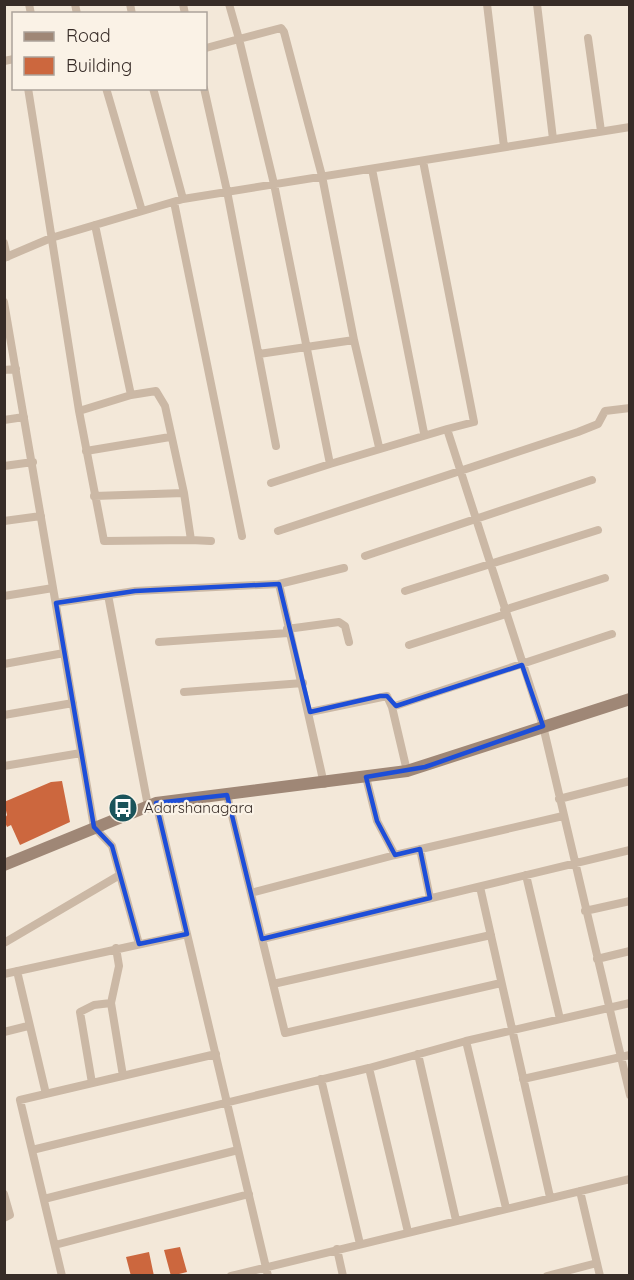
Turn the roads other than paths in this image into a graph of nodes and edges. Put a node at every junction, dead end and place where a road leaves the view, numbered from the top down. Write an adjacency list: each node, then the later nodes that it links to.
1 (229, 4): 5 (street)
2 (487, 4): 14 (street)
3 (537, 4): 13 (street)
4 (588, 38): 12 (street)
5 (239, 39): 6 (street); 17 (street); 18 (street)
6 (207, 48)
7 (28, 90): 23 (street)
8 (107, 90): 21 (street)
9 (153, 90): 20 (street)
10 (204, 90): 19 (street)
11 (630, 127): 12 (street)
12 (601, 131): 13 (street)
13 (553, 140): 14 (street)
14 (504, 147): 15 (street)
15 (423, 161): 16 (street); 38 (street)
16 (372, 169): 17 (street); 39 (street)
17 (322, 176): 18 (street); 28 (street)
18 (274, 183): 19 (street); 29 (street)
19 (227, 191): 20 (street); 30 (street)
20 (179, 201): 21 (street); 57 (street)
21 (142, 211): 22 (street)
22 (95, 225): 23 (street); 33 (street)
23 (51, 238): 25 (street); 35 (street)
24 (4, 243): 25 (street)
25 (6, 257)
26 (4, 302): 27 (street)
27 (6, 319): 31 (street)
28 (354, 340): 29 (street); 42 (street)
29 (307, 348): 30 (street); 45 (street)
30 (259, 354): 41 (street)
31 (16, 369): 32 (street); 36 (street)
32 (4, 370)
33 (131, 395): 35 (street); 40 (street)
34 (630, 408): 47 (street)
35 (79, 411): 43 (street)
36 (24, 417): 37 (street); 44 (street)
37 (4, 420)
38 (447, 429): 39 (street); 47 (street)
39 (424, 433): 42 (street)
40 (170, 437): 43 (street); 50 (street)
41 (276, 446)
42 (379, 447): 45 (street)
43 (87, 451): 51 (street)
44 (33, 462): 46 (street); 52 (street)
45 (330, 464): 49 (street)
46 (4, 466)
47 (459, 471): 53 (street); 56 (street)
48 (592, 480): 53 (street)
49 (271, 483)
50 (184, 493): 51 (street); 58 (street)
51 (94, 496): 58 (street)
52 (41, 516): 54 (street); 65 (street)
53 (474, 518): 60 (street); 61 (street)
54 (4, 520)
55 (598, 530): 61 (street)
56 (278, 531)
57 (242, 536)
58 (191, 540): 59 (street)
59 (211, 542)
60 (365, 556)
61 (489, 565): 66 (street); 70 (street)
62 (344, 568): 64 (street)
63 (605, 578): 70 (street)
64 (279, 584): 67 (street); 71 (street)
65 (53, 588): 68 (street); 69 (street)
66 (405, 591)
67 (108, 595): 69 (street); 95 (street)
68 (4, 596)
69 (56, 603): 76 (street)
70 (505, 612): 75 (street); 78 (street)
71 (288, 631): 73 (street); 74 (street); 79 (street)
72 (612, 634): 78 (street)
73 (159, 642)
74 (349, 642)
75 (409, 645)
76 (64, 653): 77 (street); 82 (street)
77 (4, 664)
78 (522, 665): 83 (street); 86 (street)
79 (303, 683): 80 (street); 84 (street)
80 (184, 692)
81 (630, 699): 86 (street)
82 (73, 703): 85 (street); 87 (street)
83 (392, 707): 84 (street); 89 (street)
84 (310, 712): 92 (street)
85 (4, 716)
86 (543, 726): 89 (street); 94 (street)
87 (81, 753): 88 (street); 97 (street)
88 (4, 766)
89 (407, 771): 90 (street)
90 (366, 777): 92 (street); 100 (street)
91 (630, 781): 94 (street)
92 (324, 784): 93 (street)
93 (227, 795): 95 (street); 106 (street)
94 (559, 799): 96 (street)
95 (152, 805): 97 (street); 110 (street)
96 (563, 816): 98 (street); 101 (street)
97 (94, 826): 102 (street); 104 (street)
98 (420, 849): 100 (street); 107 (street)
99 (630, 850): 101 (street)
100 (395, 855): 106 (street)
101 (574, 863): 103 (street); 109 (street)
102 (4, 865)
103 (526, 875): 105 (street); 125 (street)
104 (118, 876): 113 (street); 114 (street)
105 (480, 887): 107 (street); 111 (street)
106 (251, 893): 112 (street)
107 (430, 898): 112 (street)
108 (630, 901): 109 (street)
109 (585, 911): 117 (street)
110 (187, 934): 114 (street); 130 (street)
111 (490, 935): 120 (street); 121 (street)
112 (262, 939): 121 (street)
113 (4, 943)
114 (139, 944): 115 (street)
115 (116, 948): 118 (street); 122 (street)
116 (630, 951): 117 (street)
117 (597, 959): 124 (street)
118 (17, 971): 119 (street); 126 (street)
119 (4, 974)
120 (501, 983): 121 (street); 127 (street)
121 (273, 984)
122 (111, 1003): 134 (street); 137 (street)
123 (630, 1003): 124 (street)
124 (608, 1008): 125 (street); 132 (street)
125 (560, 1019): 127 (street)
126 (28, 1026): 128 (street); 138 (street)
127 (512, 1029): 129 (street); 135 (street)
128 (4, 1032)
129 (465, 1041): 131 (street); 149 (street)
130 (216, 1054): 134 (street); 140 (street)
131 (418, 1054): 133 (street); 151 (street)
132 (625, 1057): 135 (street); 139 (street)
133 (369, 1068): 136 (street); 152 (street)
134 (123, 1076): 137 (street)
135 (523, 1078): 147 (street)
136 (321, 1079): 140 (street); 153 (street)
137 (92, 1083): 138 (street)
138 (46, 1094): 141 (street)
139 (630, 1095)
140 (227, 1101): 141 (street); 142 (street)
141 (32, 1150): 148 (street)
142 (238, 1150): 146 (street); 148 (street)
143 (630, 1179): 144 (street)
144 (580, 1191): 147 (street); 156 (street)
145 (4, 1194): 150 (street)
146 (249, 1194): 154 (street); 157 (street)
147 (550, 1197): 149 (street)
148 (44, 1199): 154 (street)
149 (506, 1208): 151 (street)
150 (4, 1218)
151 (456, 1220): 152 (street)
152 (408, 1232): 153 (street)
153 (360, 1244): 155 (street)
154 (55, 1245): 158 (street)
155 (337, 1249): 157 (street); 160 (street)
156 (597, 1263): 161 (street); 162 (street)
157 (267, 1271): 159 (street)
158 (62, 1275)
159 (231, 1275)
160 (344, 1275)
161 (550, 1275)
162 (600, 1275)

